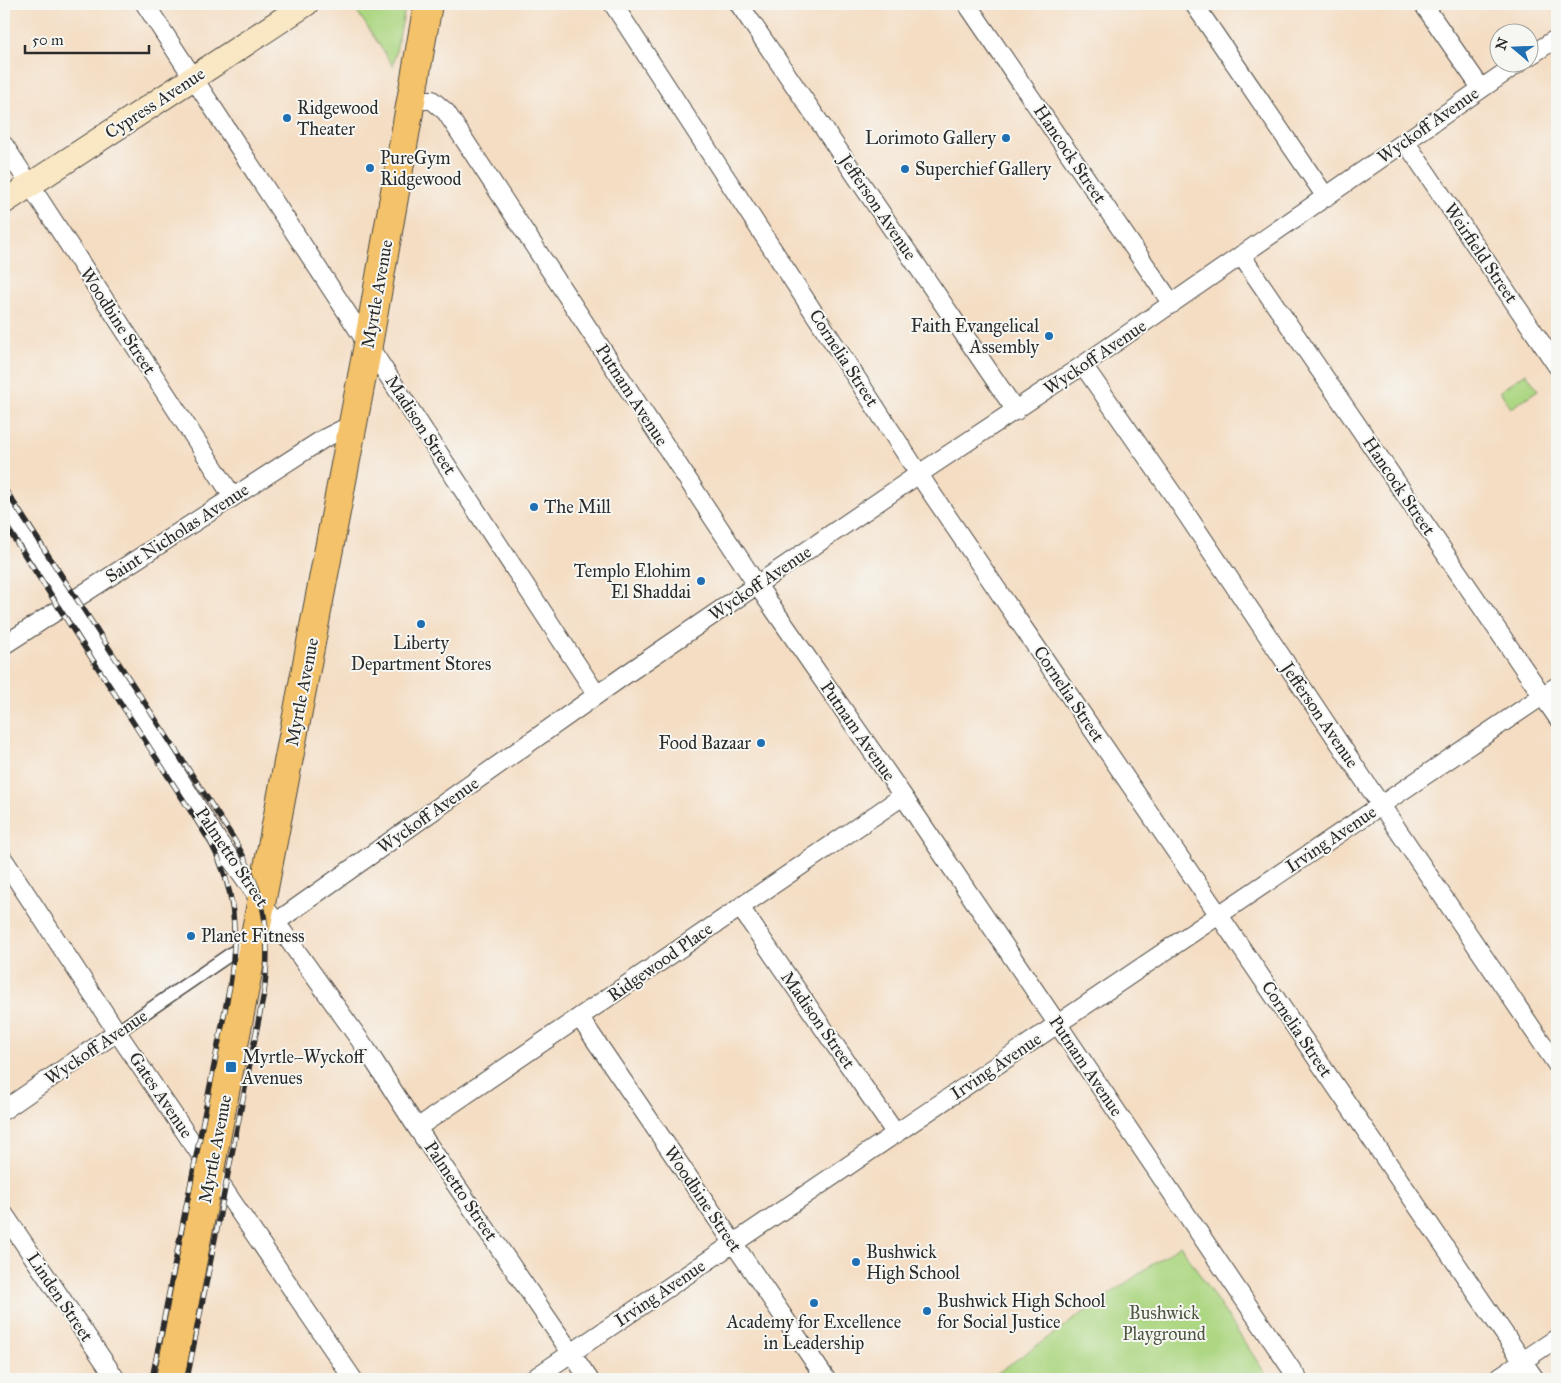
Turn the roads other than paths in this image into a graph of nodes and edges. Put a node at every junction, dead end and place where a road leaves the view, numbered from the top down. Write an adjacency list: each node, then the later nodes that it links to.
1 (145, 4): 12 (street, Madison Street)
2 (306, 4): 12 (main road, Cypress Avenue)
3 (428, 4): 14 (main road, Myrtle Avenue)
4 (612, 4): 27 (street, Cornelia Street)
5 (739, 4): 25 (street, Jefferson Avenue)
6 (967, 4): 21 (street, Hancock Street)
7 (1194, 4): 18 (street)
8 (1423, 4): 13 (street)
9 (1557, 38): 10 (street)
10 (1538, 50)
11 (1505, 72): 13 (street, Wyckoff Avenue)
12 (193, 78): 17 (main road, Cypress Avenue); 22 (street, Madison Street)
13 (1481, 88): 15 (street, Wyckoff Avenue)
14 (411, 100): 22 (main road, Myrtle Avenue); 30 (street, Putnam Avenue)
15 (1405, 140): 18 (street, Wyckoff Avenue); 24 (street, Weirfield Street)
16 (4, 145): 17 (street, Woodbine Street)
17 (30, 185): 19 (main road, Cypress Avenue); 28 (street, Woodbine Street)
18 (1326, 197): 20 (street, Wyckoff Avenue)
19 (4, 202)
20 (1242, 255): 21 (street, Wyckoff Avenue); 33 (street, Hancock Street)
21 (1172, 304): 23 (street, Wyckoff Avenue)
22 (368, 345): 26 (main road, Myrtle Avenue); 34 (street, Madison Street)
23 (1083, 366): 25 (street, Wyckoff Avenue); 37 (street, Jefferson Avenue)
24 (1557, 366)
25 (1016, 411): 27 (street, Wyckoff Avenue)
26 (353, 424): 28 (street, Saint Nicholas Avenue); 41 (main road, Myrtle Avenue)
27 (919, 474): 30 (street, Wyckoff Avenue); 40 (street, Cornelia Street)
28 (233, 497): 31 (street, Saint Nicholas Avenue)
29 (4, 501): 31 (street, Palmetto Street)
30 (757, 585): 34 (street, Wyckoff Avenue); 36 (street, Putnam Avenue)
31 (70, 602): 32 (street, Saint Nicholas Avenue); 41 (street, Palmetto Street)
32 (4, 645)
33 (1550, 691): 35 (street, Hancock Street); 37 (street, Irving Avenue)
34 (597, 695): 41 (street, Wyckoff Avenue)
35 (1557, 717)
36 (903, 796): 39 (street, Ridgewood Place); 43 (street, Putnam Avenue)
37 (1381, 805): 40 (street, Irving Avenue); 45 (street, Jefferson Avenue)
38 (4, 860): 44 (street, Gates Avenue)
39 (740, 907): 42 (street, Ridgewood Place); 48 (street, Madison Street)
40 (1219, 915): 43 (street, Irving Avenue); 54 (street, Cornelia Street)
41 (265, 920): 44 (street, Wyckoff Avenue); 47 (street, Palmetto Street); 49 (main road, Myrtle Avenue)
42 (580, 1018): 47 (street, Ridgewood Place); 51 (street, Woodbine Street)
43 (1057, 1024): 48 (street, Irving Avenue); 61 (street, Putnam Avenue)
44 (117, 1032): 46 (street, Wyckoff Avenue); 49 (street, Gates Avenue)
45 (1557, 1064)
46 (4, 1110)
47 (417, 1128): 53 (street, Palmetto Street)
48 (896, 1134): 51 (street, Irving Avenue)
49 (211, 1169): 56 (main road, Myrtle Avenue); 57 (street, Gates Avenue)
50 (4, 1214): 55 (street, Linden Street)
51 (733, 1244): 53 (street, Irving Avenue); 60 (street, Woodbine Street)
52 (1557, 1338): 54 (street)
53 (572, 1353): 58 (street, Irving Avenue); 59 (street, Palmetto Street)
54 (1523, 1361): 62 (street); 63 (street, Cornelia Street)
55 (116, 1379)
56 (170, 1379)
57 (353, 1379)
58 (534, 1379)
59 (589, 1379)
60 (826, 1379)
61 (1298, 1379)
62 (1496, 1379)
63 (1535, 1379)

